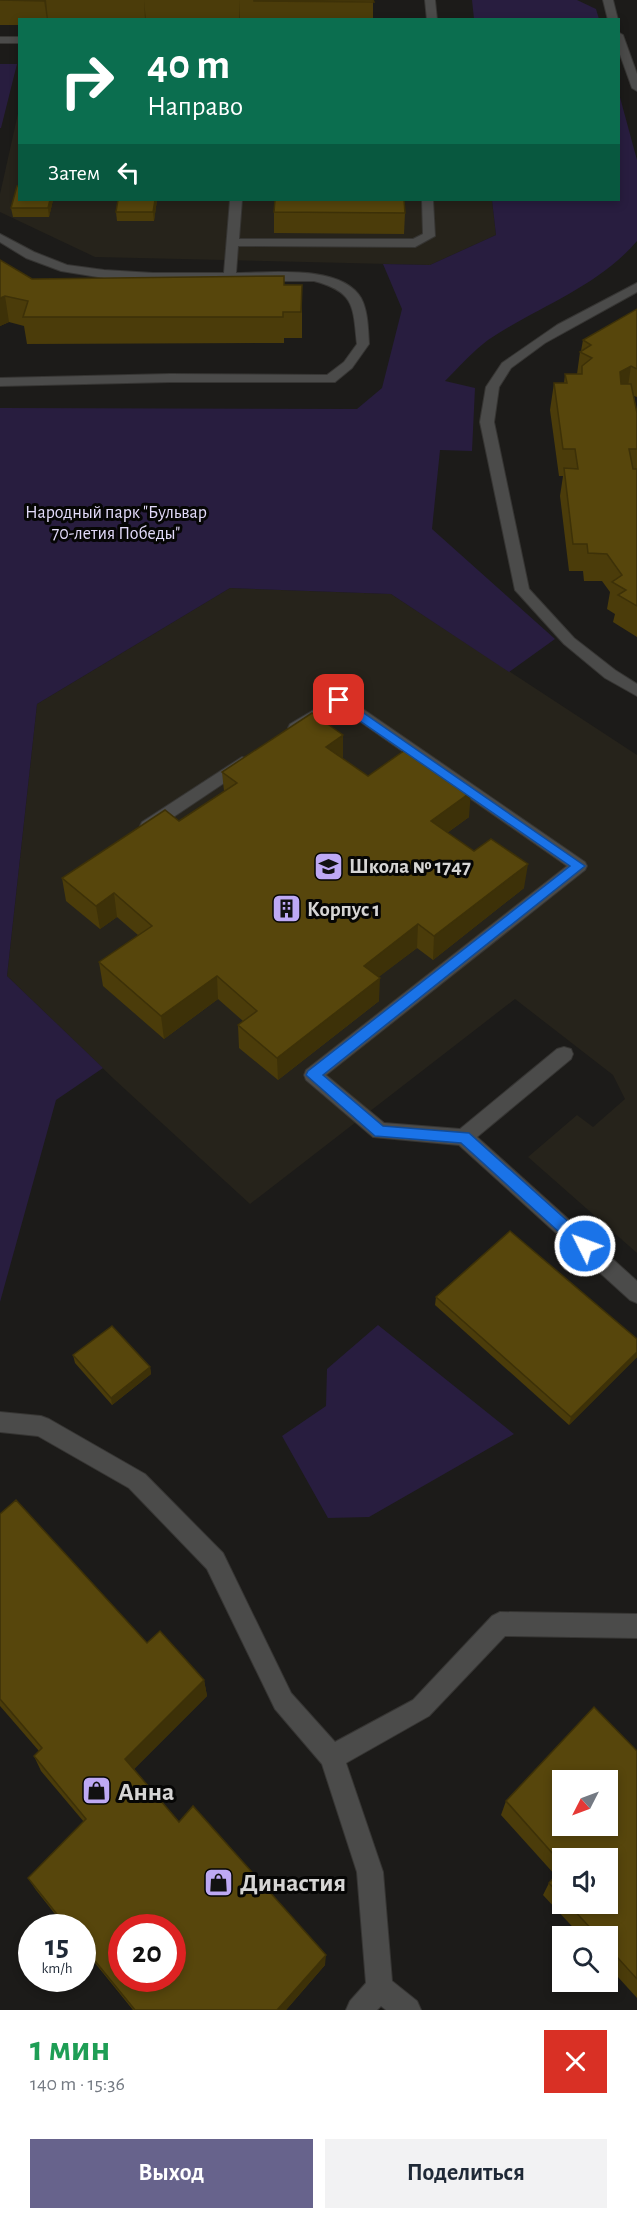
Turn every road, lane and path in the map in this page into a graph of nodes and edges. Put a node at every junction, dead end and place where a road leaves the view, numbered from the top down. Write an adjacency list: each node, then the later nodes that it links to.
1 (430, 0): 3 (lane)
2 (608, 0): 4 (lane)
3 (432, 18)
4 (613, 18)
5 (622, 36): 8 (lane)
6 (0, 40): 7 (lane)
7 (18, 40)
8 (637, 87)
9 (236, 201): 12 (lane)
10 (427, 201): 12 (lane)
11 (0, 237): 13 (lane)
12 (232, 242): 13 (lane)
13 (230, 276): 15 (lane)
14 (637, 287): 16 (lane)
15 (0, 382)
16 (637, 691)
17 (279, 739): 21 (lane)
18 (259, 753): 19 (lane)
19 (139, 832)
20 (564, 1054): 21 (lane)
21 (464, 1137): 22 (lane)
22 (637, 1294)
23 (0, 1422): 25 (lane)
24 (637, 1626): 25 (lane)
25 (332, 1757): 26 (lane)
26 (378, 1988): 27 (lane); 28 (lane)
27 (359, 2010)
28 (408, 2010)

